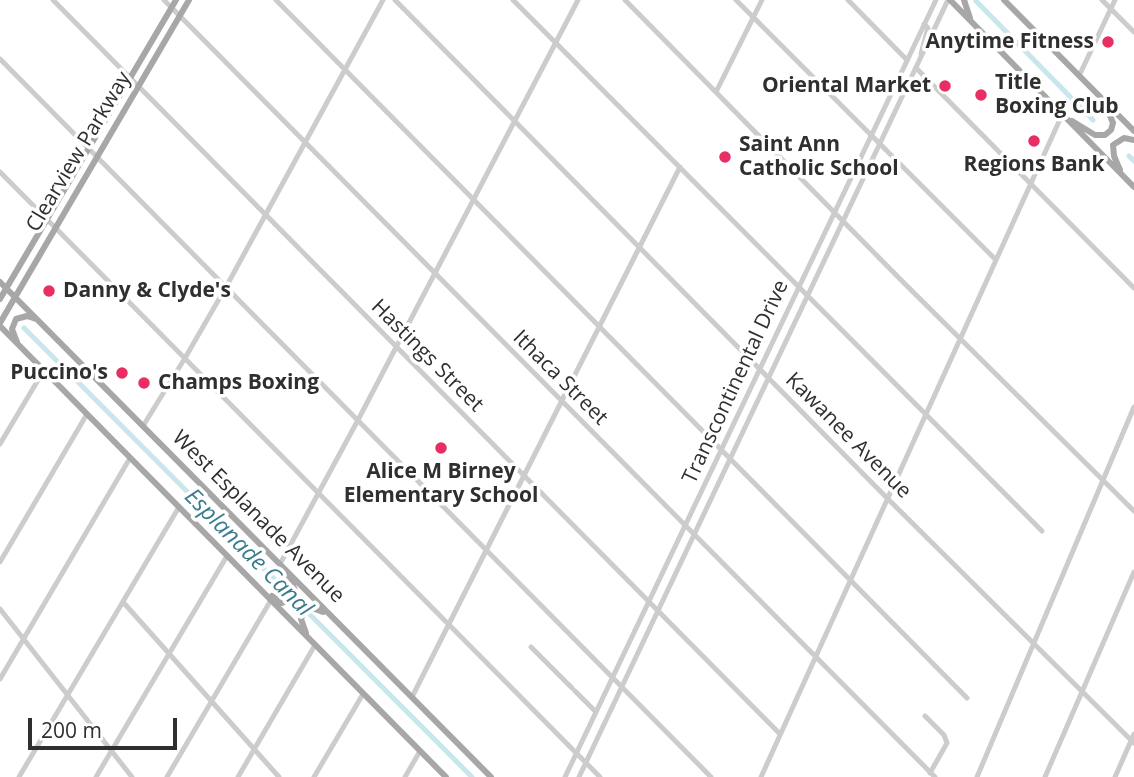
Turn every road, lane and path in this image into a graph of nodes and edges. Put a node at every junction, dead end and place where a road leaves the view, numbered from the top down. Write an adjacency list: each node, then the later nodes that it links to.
1 (52, 0): 34 (street, Hastings Street)
2 (164, 0): 20 (street, Ithaca Street)
3 (176, 0): 20 (main road, Clearview Parkway)
4 (189, 0): 22 (main road, Clearview Parkway)
5 (276, 0): 32 (street)
6 (383, 0): 32 (street)
7 (395, 0): 39 (street, Kawanee Avenue)
8 (513, 0): 27 (street)
9 (578, 0): 27 (street)
10 (625, 0): 36 (street)
11 (736, 0): 23 (street)
12 (762, 0): 23 (street)
13 (848, 0): 29 (street)
14 (936, 0): 25 (street, Transcontinental Drive)
15 (949, 0): 24 (main road); 30 (street, Transcontinental Drive)
16 (964, 0): 24 (main road)
17 (1004, 0): 33 (main road)
18 (1102, 0): 21 (street)
19 (1115, 0): 21 (street)
20 (172, 8): 22 (street, Ithaca Street); 34 (main road, Clearview Parkway)
21 (1111, 9): 26 (street); 33 (street)
22 (180, 16): 35 (main road, Clearview Parkway); 43 (street, Ithaca Street)
23 (754, 18): 36 (street); 41 (street)
24 (971, 21): 38 (main road)
25 (924, 24): 29 (street, Transcontinental Drive); 30 (street)
26 (1134, 32)
27 (555, 42): 39 (street); 47 (street)
28 (0, 59): 45 (street)
29 (907, 60): 41 (street, Transcontinental Drive)
30 (920, 61): 31 (street, Transcontinental Drive)
31 (917, 69): 44 (street, Transcontinental Drive); 50 (street)
32 (345, 70): 43 (street); 52 (street)
33 (1079, 76): 37 (main road)
34 (130, 79): 35 (street, Hastings Street); 45 (main road, Clearview Parkway)
35 (138, 87): 46 (main road, Clearview Parkway); 54 (street, Hastings Street)
36 (716, 92): 53 (street)
37 (1102, 98): 38 (main road); 40 (main road)
38 (1062, 115): 49 (main road); 50 (street)
39 (515, 121): 52 (street); 58 (street, Kawanee Avenue)
40 (1134, 131)
41 (871, 135): 44 (street); 53 (street, Transcontinental Drive)
42 (1134, 140): 49 (main road)
43 (305, 142): 54 (street); 60 (street, Ithaca Street)
44 (880, 144): 56 (street, Transcontinental Drive); 59 (street)
45 (89, 149): 46 (street); 55 (main road, Clearview Parkway)
46 (97, 156): 57 (main road, Clearview Parkway); 62 (street)
47 (680, 167): 58 (street); 63 (street)
48 (0, 172): 55 (street)
49 (1122, 174): 51 (main road)
50 (1031, 184): 59 (street); 65 (street)
51 (1134, 187)
52 (472, 199): 60 (street); 71 (street)
53 (835, 212): 56 (street); 63 (street, Transcontinental Drive)
54 (265, 214): 62 (street); 74 (street, Hastings Street)
55 (47, 220): 57 (street); 64 (main road, Clearview Parkway)
56 (843, 221): 67 (street, Transcontinental Drive); 72 (street)
57 (55, 227): 66 (main road, Clearview Parkway); 75 (street)
58 (639, 246): 71 (street); 76 (street, Kawanee Avenue)
59 (996, 260): 72 (street)
60 (434, 274): 74 (street); 79 (street, Ithaca Street)
61 (0, 282): 64 (main road, West Esplanade Avenue)
62 (226, 287): 75 (street); 83 (street)
63 (799, 287): 67 (street); 76 (street, Transcontinental Drive)
64 (7, 288): 66 (main road, West Esplanade Avenue); 68 (main road, Clearview Parkway)
65 (1134, 288)
66 (15, 297): 69 (main road, West Esplanade Avenue); 70 (main road, Clearview Parkway)
67 (807, 297): 78 (street, Transcontinental Drive); 82 (street)
68 (0, 299)
69 (38, 320): 73 (main road); 84 (main road, West Esplanade Avenue)
70 (0, 325): 73 (main road)
71 (599, 327): 79 (street); 86 (street)
72 (960, 338): 82 (street); 90 (street)
73 (19, 346): 77 (main road)
74 (395, 346): 83 (street); 89 (street, Hastings Street)
75 (185, 358): 84 (street); 91 (street)
76 (760, 369): 78 (street, Kawanee Avenue); 86 (street, Transcontinental Drive)
77 (44, 370): 81 (main road); 85 (street)
78 (768, 378): 88 (street, Transcontinental Drive); 92 (street, Kawanee Avenue)
79 (561, 401): 89 (street); 95 (street, Ithaca Street)
80 (1134, 407): 90 (street)
81 (87, 414): 87 (main road); 100 (street)
82 (926, 415): 92 (street); 96 (street)
83 (358, 420): 91 (street); 98 (street)
84 (143, 426): 101 (main road, West Esplanade Avenue)
85 (0, 444)
86 (721, 451): 88 (street); 95 (street, Transcontinental Drive)
87 (130, 458): 93 (main road); 112 (street)
88 (730, 460): 97 (street, Transcontinental Drive); 104 (street)
89 (524, 476): 98 (street); 107 (street, Hastings Street)
90 (1104, 480): 94 (street); 114 (street)
91 (319, 493): 101 (street); 111 (street)
92 (888, 499): 104 (street); 114 (street, Kawanee Avenue)
93 (178, 507): 99 (main road); 106 (street)
94 (1134, 511)
95 (685, 526): 97 (street, Ithaca Street); 107 (street, Transcontinental Drive)
96 (1042, 531)
97 (694, 534): 109 (street, Transcontinental Drive); 118 (street, Ithaca Street)
98 (487, 551): 111 (street); 119 (street)
99 (227, 556): 102 (main road); 117 (street)
100 (0, 562)
101 (283, 567): 102 (main road); 110 (main road, West Esplanade Avenue)
102 (239, 568): 105 (main road)
103 (1134, 572): 122 (street)
104 (851, 581): 118 (street); 126 (street)
105 (271, 600): 113 (main road); 127 (street)
106 (123, 602): 117 (street); 124 (street)
107 (650, 602): 109 (street, Hastings Street); 119 (street, Transcontinental Drive)
108 (0, 609): 112 (street)
109 (657, 609): 121 (street, Transcontinental Drive); 130 (street, Hastings Street)
110 (338, 623): 113 (main road); 125 (main road, West Esplanade Avenue)
111 (449, 625): 125 (street); 135 (street)
112 (23, 639): 120 (street); 124 (street)
113 (309, 639): 115 (main road)
114 (1034, 643): 122 (street, Kawanee Avenue); 153 (street)
115 (315, 645): 123 (main road); 132 (street)
116 (531, 647): 128 (street)
117 (170, 654): 127 (street); 133 (street)
118 (815, 658): 130 (street); 138 (street, Ithaca Street)
119 (613, 677): 121 (street); 128 (street, Transcontinental Drive)
120 (0, 679)
121 (622, 686): 136 (street, Transcontinental Drive); 151 (street)
122 (1082, 691): 131 (street, Kawanee Avenue); 154 (street)
123 (363, 694): 134 (main road); 145 (street)
124 (68, 696): 133 (street); 139 (street)
125 (412, 697): 148 (main road, West Esplanade Avenue)
126 (967, 698)
127 (212, 701): 132 (street); 142 (street)
128 (596, 712): 135 (street, Transcontinental Drive)
129 (925, 716): 138 (street)
130 (780, 734): 152 (street)
131 (1133, 739): 155 (street)
132 (254, 749): 143 (street); 144 (street)
133 (111, 751): 140 (street); 141 (street)
134 (420, 751): 146 (street); 147 (main road)
135 (576, 753): 136 (street); 137 (street, Transcontinental Drive)
136 (586, 762): 149 (street, Transcontinental Drive); 150 (street)
137 (566, 774): 149 (street)
138 (932, 775)
139 (19, 777)
140 (96, 777)
141 (132, 777)
142 (167, 777)
143 (238, 777)
144 (278, 777)
145 (314, 777)
146 (405, 777)
147 (446, 777)
148 (491, 777)
149 (576, 777)
150 (600, 777)
151 (711, 777)
152 (761, 777)
153 (976, 777)
154 (1045, 777)
155 (1115, 777)

